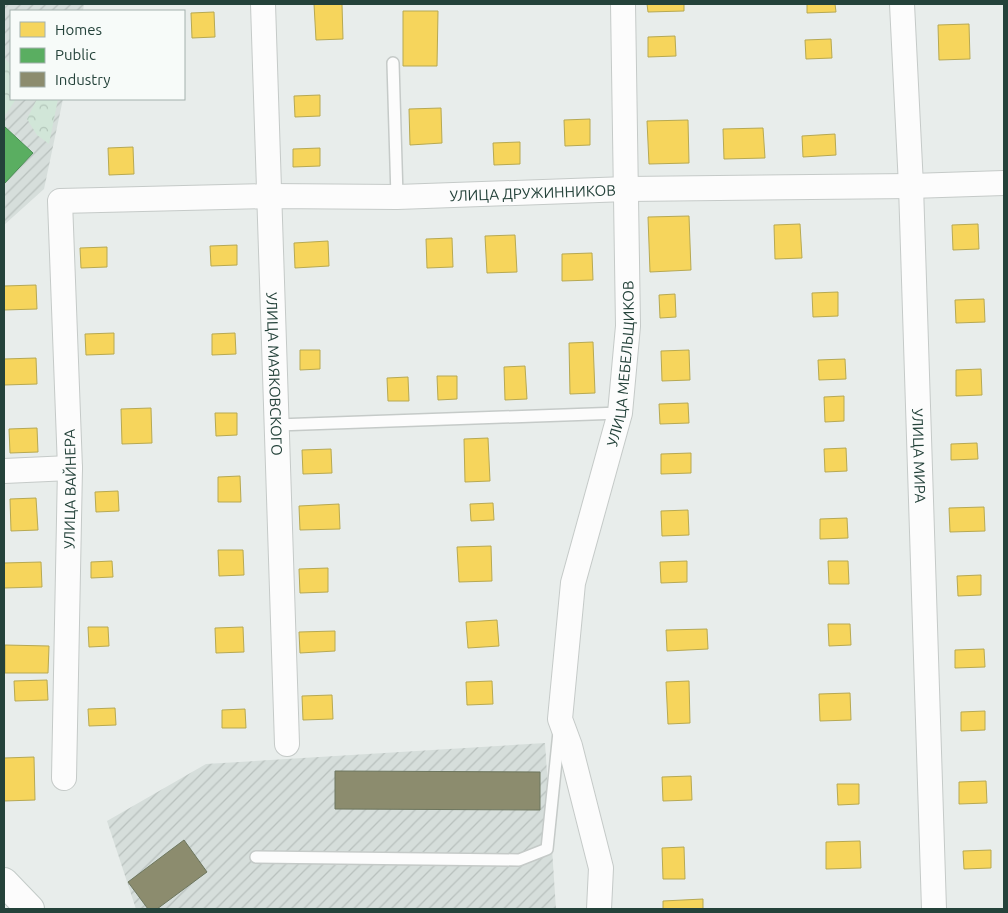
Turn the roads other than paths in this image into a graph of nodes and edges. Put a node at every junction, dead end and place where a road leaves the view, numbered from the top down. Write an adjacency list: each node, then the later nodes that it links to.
1 (263, 4): 8 (street, УЛИЦА МАЯКОВСКОГО)
2 (623, 4): 7 (street, УЛИЦА МЕБЕЛЬЩИКОВ)
3 (902, 4): 6 (street, УЛИЦА МИРА)
4 (393, 63): 9 (lane)
5 (1004, 183): 6 (street, УЛИЦА ДРУЖИННИКОВ)
6 (911, 186): 7 (street, УЛИЦА ДРУЖИННИКОВ); 22 (street, УЛИЦА МИРА)
7 (627, 189): 9 (street, УЛИЦА ДРУЖИННИКОВ); 11 (street, УЛИЦА МЕБЕЛЬЩИКОВ)
8 (270, 196): 9 (street, УЛИЦА ДРУЖИННИКОВ); 10 (street, УЛИЦА ДРУЖИННИКОВ); 12 (street, УЛИЦА МАЯКОВСКОГО)
9 (397, 197)
10 (60, 201): 13 (street, УЛИЦА ВАЙНЕРА)
11 (620, 413): 12 (lane); 15 (street, УЛИЦА МЕБЕЛЬЩИКОВ)
12 (277, 425): 16 (street, УЛИЦА МАЯКОВСКОГО)
13 (70, 468): 14 (street); 17 (street, УЛИЦА ВАЙНЕРА)
14 (4, 471)
15 (560, 719): 18 (lane); 21 (street)
16 (287, 744)
17 (64, 778)
18 (256, 857)
19 (4, 882): 20 (main road)
20 (30, 909)
21 (599, 909)
22 (934, 909)

